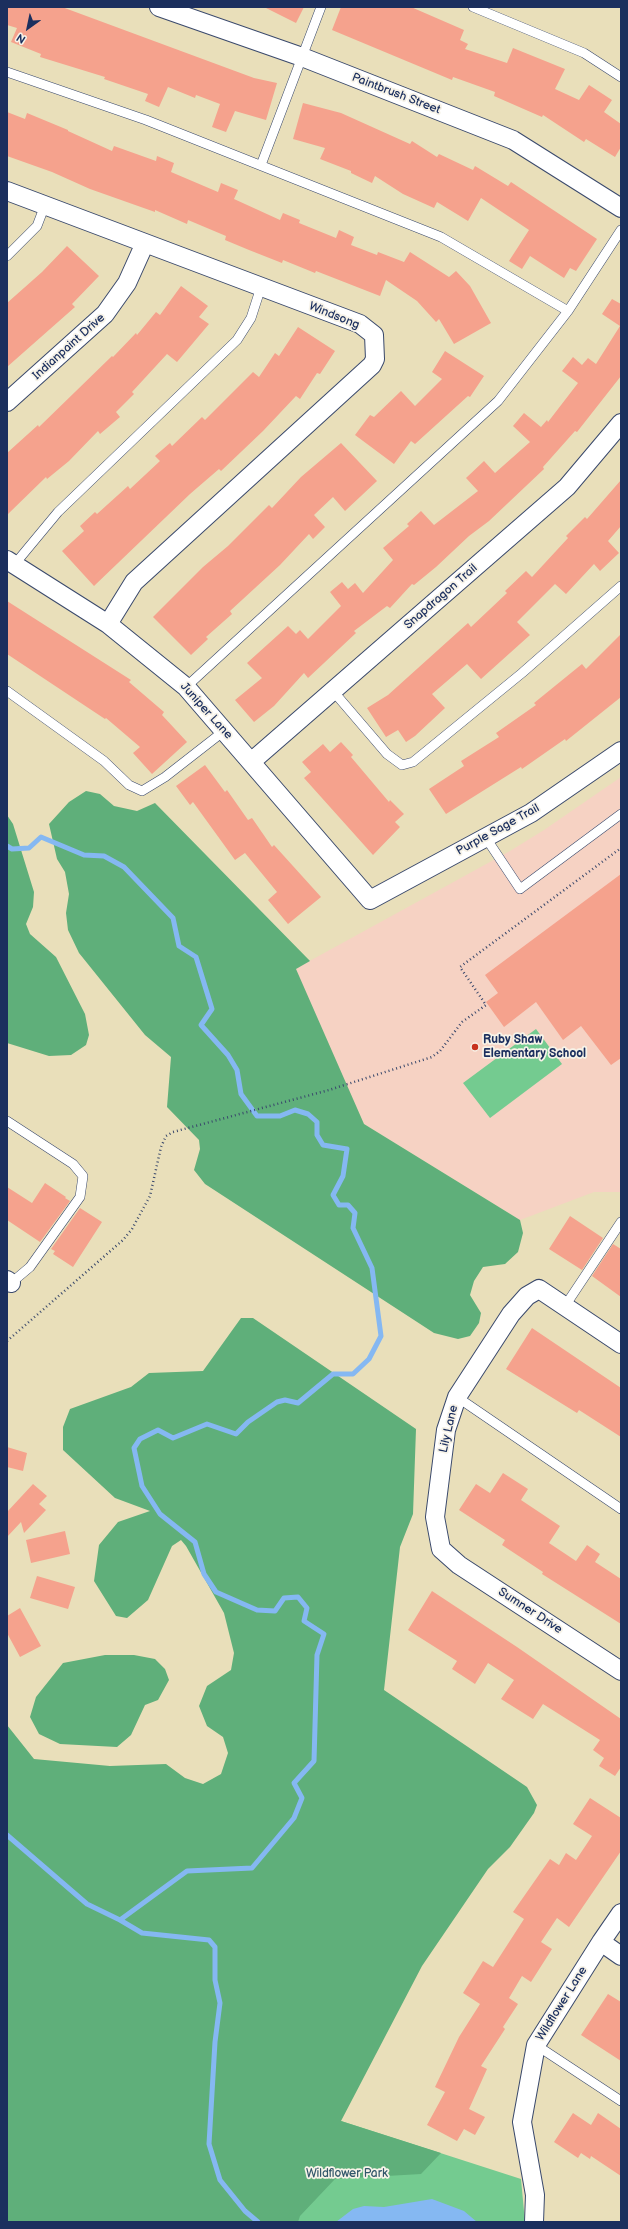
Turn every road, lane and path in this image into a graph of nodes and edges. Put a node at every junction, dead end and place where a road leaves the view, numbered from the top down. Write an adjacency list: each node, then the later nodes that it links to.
1 (159, 7): 4 (street, Paintbrush Street)
2 (321, 7): 4 (lane)
3 (473, 7): 6 (lane)
4 (302, 57): 7 (lane); 10 (street, Paintbrush Street)
5 (7, 72): 7 (lane)
6 (621, 77)
7 (262, 165): 15 (lane)
8 (7, 191): 9 (street, Windsong)
9 (45, 205): 12 (street, Windsong); 13 (lane)
10 (621, 208)
11 (621, 230): 15 (lane)
12 (145, 242): 14 (street, Windsong); 16 (street, Indianpaint Drive)
13 (7, 256)
14 (261, 286): 18 (lane); 20 (street, Windsong)
15 (568, 311): 21 (lane)
16 (7, 402)
17 (621, 423): 23 (street, Snapdragon Trail)
18 (10, 562): 20 (street, Juniper Lane)
19 (621, 586): 23 (lane)
20 (108, 624): 21 (street, Juniper Lane)
21 (186, 687): 24 (street, Juniper Lane)
22 (7, 691): 24 (lane)
23 (333, 691): 26 (street, Snapdragon Trail)
24 (224, 731): 26 (street, Juniper Lane)
25 (621, 751): 28 (street, Purple Sage Trail)
26 (251, 762): 30 (street, Juniper Lane)
27 (621, 814): 28 (lane)
28 (486, 838): 30 (street, Purple Sage Trail)
29 (621, 848): 35 (path)
30 (370, 900)
31 (7, 1121): 33 (lane)
32 (621, 1222): 34 (lane)
33 (9, 1281)
34 (565, 1306): 36 (street); 37 (street, Lily Lane)
35 (7, 1341)
36 (621, 1344)
37 (456, 1397): 38 (lane); 39 (street, Lily Lane)
38 (621, 1509)
39 (441, 1549): 40 (street, Sumner Drive)
40 (621, 1671)
41 (621, 1913): 42 (street, Wildflower Lane)
42 (601, 1942): 43 (street); 44 (street, Wildflower Lane)
43 (621, 1956)
44 (536, 2045): 45 (lane); 46 (street, Wildflower Lane)
45 (621, 2101)
46 (534, 2222)

